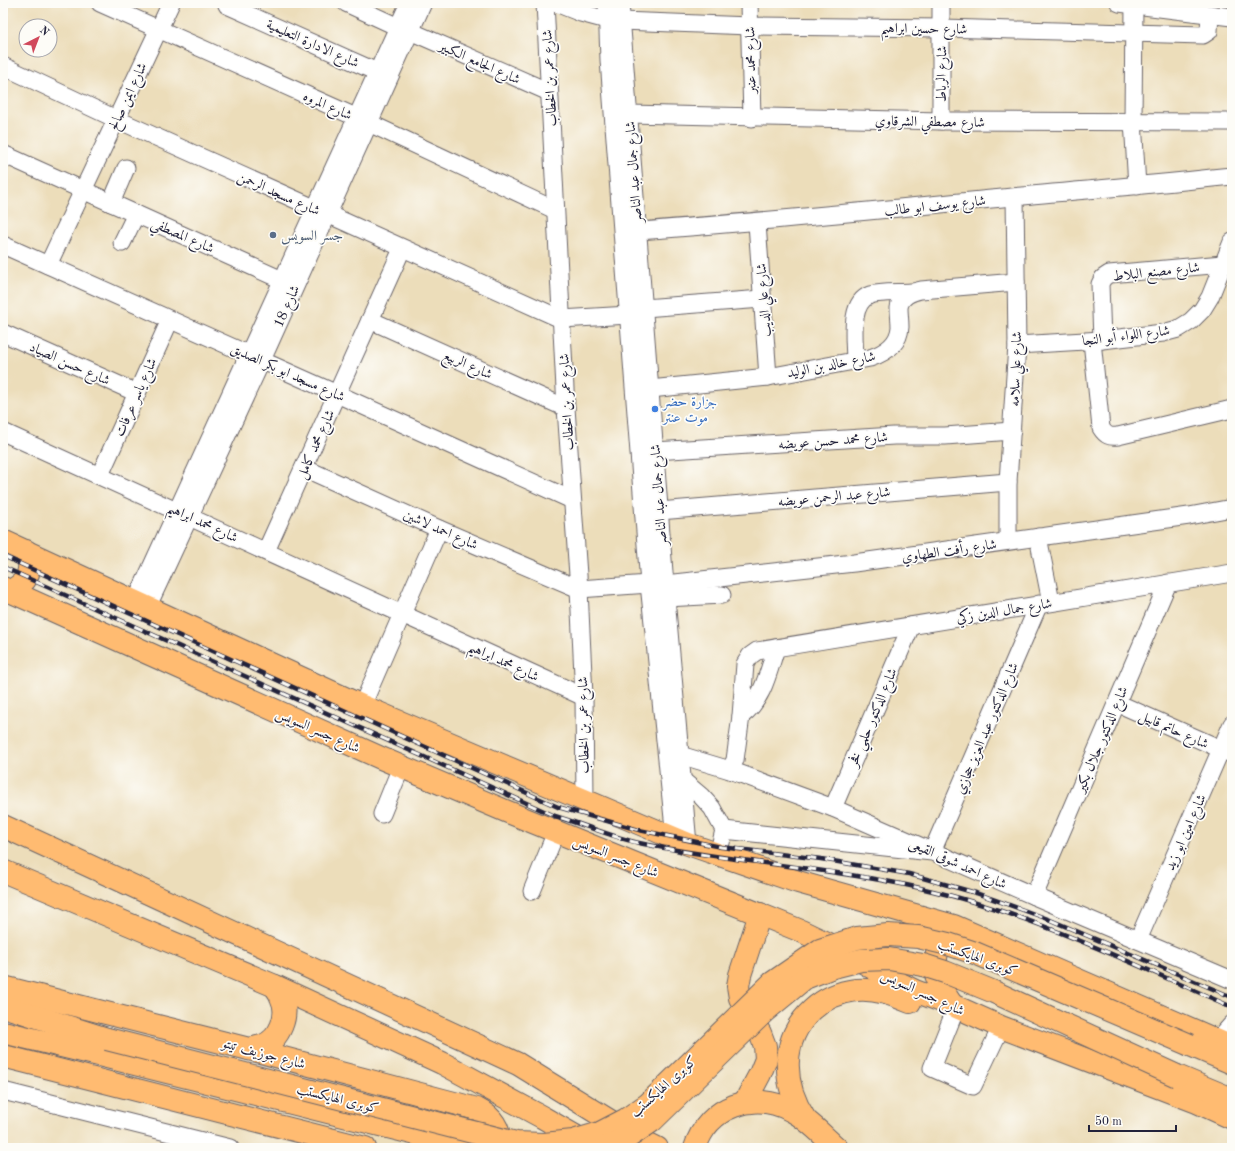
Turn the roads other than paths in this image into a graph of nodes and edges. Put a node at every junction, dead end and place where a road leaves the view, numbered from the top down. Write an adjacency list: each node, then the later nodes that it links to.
1 (100, 3): 20 (street, شارع المروه)
2 (171, 3): 20 (street, شارع ايمن صالح)
3 (346, 3): 19 (street, شارع الجامع الكبير)
4 (409, 3): 19 (street, شارع 18)
5 (423, 3): 19 (street, شارع 18)
6 (545, 3): 24 (street, شارع عمر بن الخطاب)
7 (556, 3): 16 (street, شارع حسين ابراهيم)
8 (607, 3): 16 (street, شارع جمال عبد الناصر)
9 (620, 3): 16 (street, شارع جمال عبد الناصر)
10 (749, 3): 17 (street, شارع محمد عنبر)
11 (941, 3): 18 (street, شارع الرباط)
12 (1127, 4): 14 (street); 21 (street)
13 (227, 5): 23 (street, شارع الادارة التعليمية)
14 (1210, 14): 15 (street); 21 (street, شارع حسين ابراهيم)
15 (1232, 17)
16 (614, 21): 17 (street, شارع حسين ابراهيم); 25 (street, شارع جمال عبد الناصر); 54 (street, شارع جمال عبد الناصر)
17 (750, 26): 18 (street, شارع حسين ابراهيم); 26 (street, شارع محمد عنبر)
18 (942, 28): 21 (street, شارع حسين ابراهيم); 29 (street, شارع الرباط)
19 (404, 29): 23 (street, شارع 18); 24 (street, شارع الجامع الكبير); 28 (street, شارع 18)
20 (158, 30): 27 (street, شارع ايمن صالح); 28 (street, شارع المروه)
21 (1134, 33): 30 (street)
22 (3, 66): 27 (street, شارع مسجد الرحمن)
23 (377, 72): 28 (street, شارع 18)
24 (549, 92): 39 (street, شارع عمر بن الخطاب)
25 (628, 114): 26 (street, شارع مصطفي الشرقاوي); 43 (street, شارع جمال عبد الناصر)
26 (752, 118): 29 (street, شارع مصطفي الشرقاوي)
27 (116, 119): 36 (street, شارع ايمن صالح); 40 (street, شارع مسجد الرحمن)
28 (363, 120): 39 (street, شارع المروه); 40 (street, شارع 18)
29 (941, 121): 30 (street, شارع مصطفي الشرقاوي)
30 (1132, 121): 31 (street, شارع مصطفي الشرقاوي); 35 (street)
31 (1232, 122)
32 (3, 154): 36 (street)
33 (122, 166): 38 (street)
34 (1232, 176): 35 (street, شارع يوسف ابو طالب)
35 (1137, 186): 37 (street, شارع يوسف ابو طالب)
36 (83, 190): 38 (street, شارع المصطفي); 48 (street, شارع ايمن صالح)
37 (1015, 197): 42 (street, شارع يوسف ابو طالب); 51 (street, شارع علي سلامه)
38 (106, 200): 41 (street, شارع المصطفي)
39 (555, 210): 55 (street, شارع عمر بن الخطاب)
40 (321, 212): 47 (street, شارع مسجد الرحمن); 50 (street, شارع 18); 61 (street, شارع 18)
41 (136, 214): 45 (street); 50 (street, شارع المصطفي)
42 (757, 222): 43 (street, شارع يوسف ابو طالب); 53 (street, شارع علي الديب)
43 (638, 231): 54 (street, شارع جمال عبد الناصر)
44 (1232, 242): 49 (street, شارع اللواء أبو النجا)
45 (122, 243)
46 (3, 245): 48 (street, شارع مسجد ابو بكر الصديق)
47 (402, 249): 55 (street, شارع مسجد الرحمن); 57 (street, شارع محمد كامل)
48 (48, 265): 56 (street, شارع مسجد ابو بكر الصديق)
49 (1225, 272): 59 (street, شارع اللواء أبو النجا); 59 (street, شارع مصنع البلاط)
50 (282, 280): 61 (street, شارع 18)
51 (1016, 282): 52 (street); 60 (street, شارع علي سلامه)
52 (911, 292): 62 (street, شارع خالد بن الوليد); 62 (street)
53 (762, 299): 54 (street, شارع مسجد الرحمن); 63 (street, شارع علي الديب)
54 (636, 312): 55 (street, شارع مسجد الرحمن); 64 (street, شارع جمال عبد الناصر); 90 (street, شارع جمال عبد الناصر)
55 (562, 319): 67 (street, شارع عمر بن الخطاب)
56 (170, 320): 61 (street, شارع مسجد ابو بكر الصديق); 65 (street, شارع ياسر عرفات)
57 (370, 320): 66 (street, شارع محمد كامل); 67 (street, شارع الربيع)
58 (3, 333): 65 (street, شارع حسن الصياد)
59 (1097, 340): 60 (street, شارع اللواء أبو النجا); 68 (street, شارع مصنع البلاط)
60 (1017, 345): 69 (street, شارع علي سلامه)
61 (255, 357): 66 (street, شارع مسجد ابو بكر الصديق); 78 (street, شارع 18)
62 (855, 361): 63 (street, شارع خالد بن الوليد)
63 (768, 377): 64 (street, شارع خالد بن الوليد)
64 (650, 389): 71 (street, شارع جمال عبد الناصر)
65 (137, 393): 73 (street, شارع ياسر عرفات)
66 (337, 394): 72 (street, شارع محمد كامل); 75 (street, شارع مسجد ابو بكر الصديق)
67 (566, 408): 75 (street, شارع عمر بن الخطاب)
68 (1232, 408)
69 (1012, 431): 71 (street, شارع محمد حسن عويضه); 74 (street, شارع علي سلامه)
70 (3, 432): 73 (street, شارع محمد ابراهيم)
71 (655, 451): 77 (street, شارع جمال عبد الناصر)
72 (304, 468): 79 (street, شارع احمد لاشين); 84 (street, شارع محمد كامل)
73 (100, 475): 78 (street, شارع محمد ابراهيم)
74 (1008, 482): 77 (street, شارع عبد الرحمن عويضه); 82 (street, شارع علي سلامه)
75 (572, 500): 88 (street, شارع عمر بن الخطاب)
76 (1232, 508): 80 (street, شارع رأفت الطهاوي)
77 (659, 511): 90 (street, شارع جمال عبد الناصر)
78 (184, 514): 84 (street, شارع محمد ابراهيم); 94 (street, شارع 18)
79 (439, 529): 88 (street, شارع احمد لاشين); 95 (street)
80 (1038, 537): 82 (street, شارع رأفت الطهاوي); 92 (street)
81 (3, 541): 83 (main road)
82 (1008, 541): 90 (street, شارع رأفت الطهاوي)
83 (26, 551): 85 (main road); 89 (main road)
84 (266, 551): 95 (street, شارع محمد ابراهيم)
85 (58, 565): 93 (main road); 94 (main road)
86 (1232, 573): 87 (street, شارع جمال الدين زكي)
87 (1168, 583): 92 (street, شارع جمال الدين زكي); 99 (street, شارع الدكتور جلال بكير)
88 (579, 588): 90 (street, شارع رأفت الطهاوي); 98 (street, شارع عمر بن الخطاب)
89 (6, 589): 93 (main road, شارع جسر السويس)
90 (660, 589): 91 (street); 104 (street, شارع جمال عبد الناصر); 114 (street, شارع جمال عبد الناصر)
91 (722, 595)
92 (1045, 603): 96 (street, شارع جمال الدين زكي); 115 (street, شارع الدكتور عبد العزيز حجازي)
93 (40, 605): 105 (main road, شارع جسر السويس)
94 (141, 605): 100 (main road)
95 (402, 614): 98 (street, شارع محمد ابراهيم); 100 (street)
96 (911, 626): 97 (street, شارع جمال الدين زكي); 109 (street, شارع الدكتور حلمي فخر)
97 (776, 648): 101 (street); 101 (street, شارع جمال الدين زكي)
98 (584, 697): 108 (street, شارع عمر بن الخطاب)
99 (1117, 703): 103 (street, شارع حاتم قابيل); 119 (street, شارع الدكتور جلال بكير)
100 (362, 706): 108 (main road)
101 (741, 716): 106 (street, شارع جمال الدين زكي)
102 (1232, 724): 103 (street, شارع امين ابو زيد)
103 (1227, 752): 123 (street, شارع امين ابو زيد)
104 (680, 755): 106 (street, شارع احمد شوقى القيعى); 107 (street, شارع جمال عبد الناصر)
105 (401, 767): 110 (street); 113 (main road, شارع جسر السويس)
106 (730, 770): 109 (street, شارع احمد شوقى القيعى)
107 (682, 780): 112 (street); 114 (street, شارع جمال عبد الناصر)
108 (585, 801): 114 (main road)
109 (833, 808): 115 (street, شارع احمد شوقى القيعى)
110 (382, 814)
111 (3, 826): 148 (main road)
112 (724, 830): 115 (street); 116 (street)
113 (556, 832): 118 (street); 121 (main road, شارع جسر السويس)
114 (681, 841): 116 (main road)
115 (932, 852): 119 (street, شارع احمد شوقى القيعى)
116 (718, 855): 120 (main road)
117 (3, 871): 126 (main road)
118 (532, 892)
119 (1034, 896): 123 (street, شارع احمد شوقى القيعى)
120 (889, 907): 122 (main road); 124 (main road)
121 (760, 914): 124 (main road, شارع جسر السويس); 139 (main road)
122 (954, 926): 129 (main road); 133 (main road)
123 (1138, 940): 125 (street, شارع احمد شوقى القيعى)
124 (875, 969): 129 (main road, شارع جسر السويس)
125 (1232, 980)
126 (275, 986): 134 (main road); 146 (main road)
127 (3, 987): 134 (main road, شارع جوزيف تيتو)
128 (3, 1006): 136 (main road, كوبرى الهايكستب, bridge)
129 (952, 1012): 131 (main road, شارع جسر السويس); 131 (street); 141 (main road)
130 (1232, 1024): 133 (street)
131 (995, 1025): 140 (main road, شارع جسر السويس)
132 (3, 1032): 144 (main road, كوبرى الهايكستب)
133 (1225, 1044)
134 (249, 1049): 145 (main road, شارع جوزيف تيتو)
135 (3, 1056): 143 (main road)
136 (1232, 1063)
137 (3, 1091): 142 (street)
138 (1232, 1099): 147 (main road, كوبرى الهايكستب, bridge)
139 (745, 1102): 141 (main road); 149 (main road)
140 (1232, 1118)
141 (805, 1119): 150 (main road)
142 (230, 1148)
143 (365, 1148)
144 (472, 1148)
145 (500, 1148)
146 (596, 1148)
147 (605, 1148)
148 (656, 1148)
149 (695, 1148)
150 (837, 1148)

